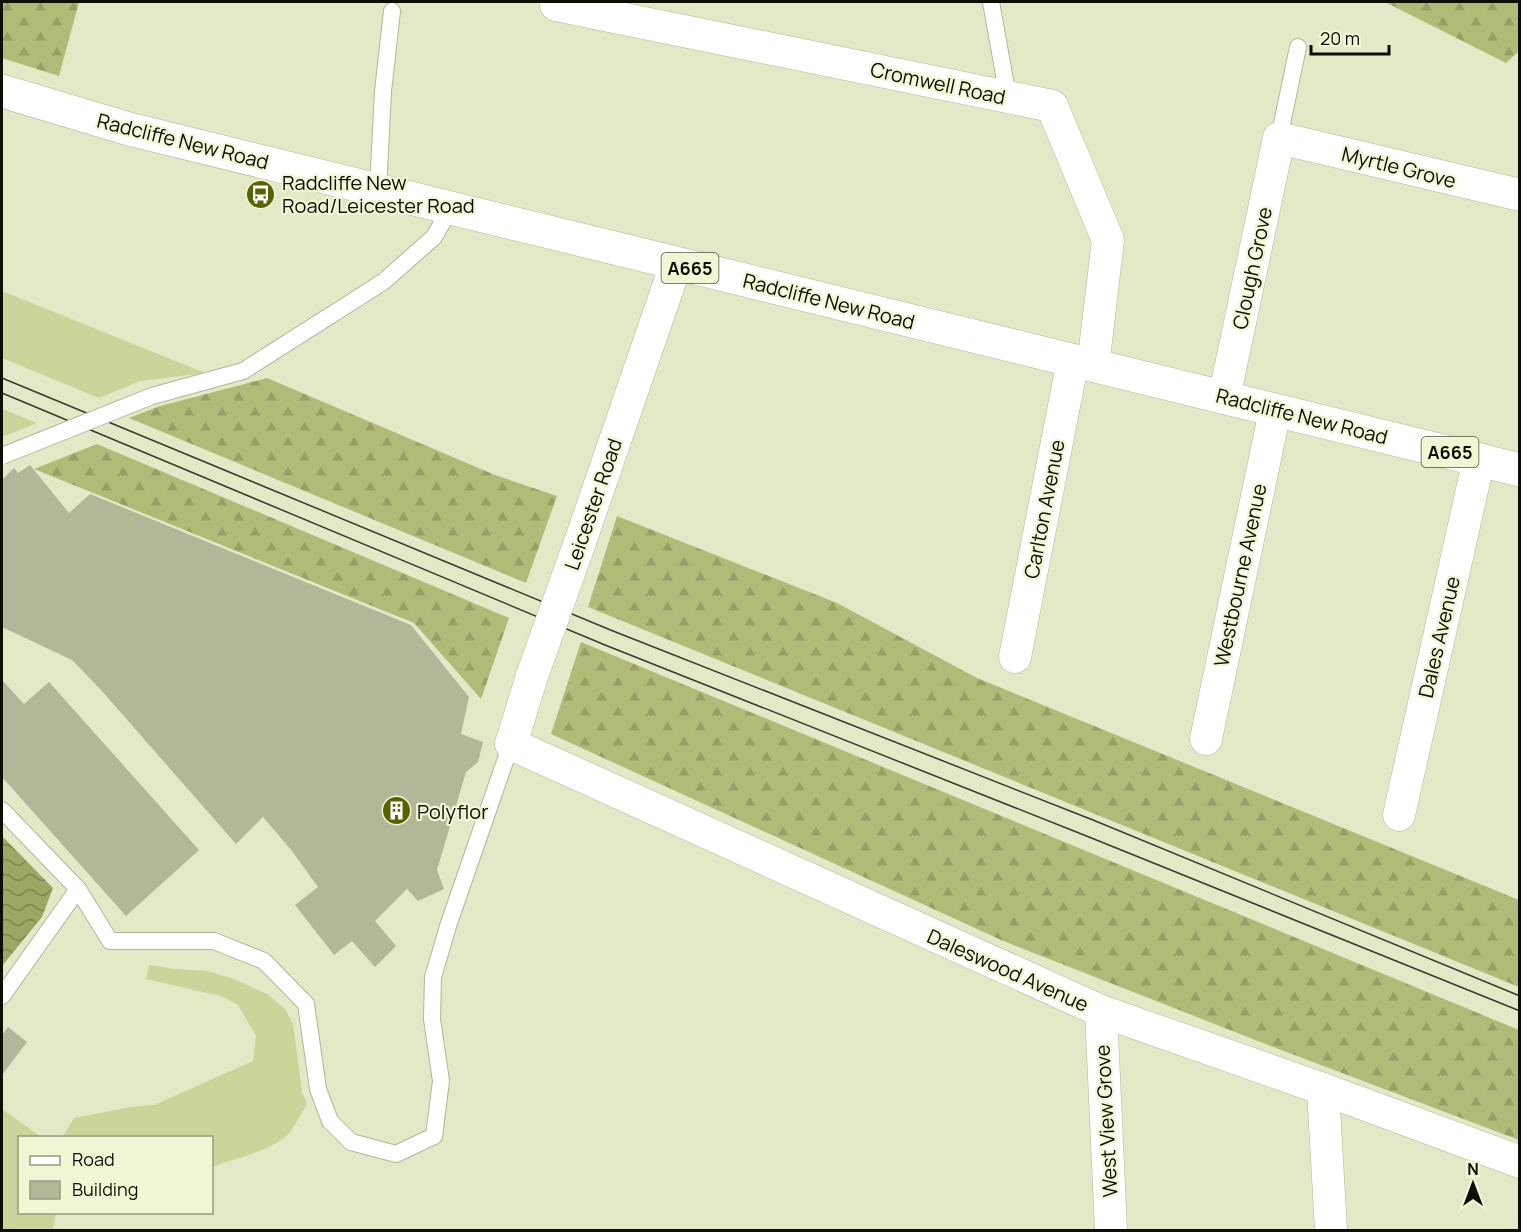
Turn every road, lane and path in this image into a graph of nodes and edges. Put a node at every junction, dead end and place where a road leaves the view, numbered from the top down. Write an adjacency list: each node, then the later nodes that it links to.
1 (991, 2): 6 (lane)
2 (556, 4): 6 (street, Cromwell Road)
3 (392, 11): 8 (lane)
4 (1298, 47): 7 (lane)
5 (2, 91): 8 (main road, Radcliffe New Road / A665)
6 (1008, 97): 12 (street, Cromwell Road)
7 (1280, 138): 9 (street, Myrtle Grove); 13 (street, Clough Grove)
8 (378, 190): 10 (main road, Radcliffe New Road / A665)
9 (1520, 195)
10 (451, 207): 11 (main road, Radcliffe New Road / A665); 15 (lane, bridge)
11 (676, 264): 12 (main road, Radcliffe New Road / A665); 20 (street, Leicester Road, bridge)
12 (1083, 363): 13 (main road, Radcliffe New Road / A665); 18 (street, Carlton Avenue)
13 (1224, 398): 14 (main road, Radcliffe New Road / A665)
14 (1275, 411): 16 (main road, Radcliffe New Road / A665); 19 (street, Westbourne Avenue)
15 (2, 456)
16 (1479, 459): 17 (main road, Radcliffe New Road / A665); 22 (street, Dales Avenue)
17 (1520, 470)
18 (1015, 657)
19 (1206, 739)
20 (511, 744): 23 (lane); 25 (street, Daleswood Avenue)
21 (2, 810): 23 (lane)
22 (1400, 815)
23 (78, 889): 24 (lane)
24 (2, 996)
25 (1101, 1011): 26 (street, Daleswood Avenue); 28 (street, West View Grove)
26 (1323, 1089): 27 (street, Daleswood Avenue); 29 (street)
27 (1520, 1162)
28 (1111, 1230)
29 (1331, 1230)

